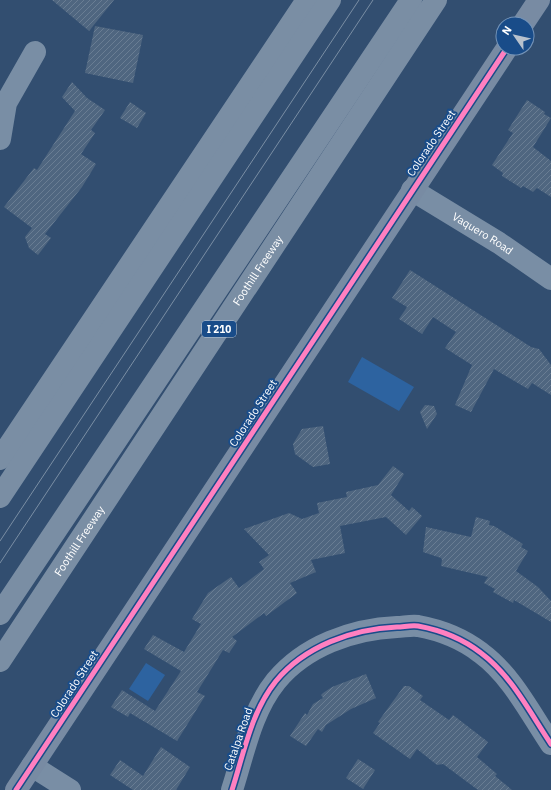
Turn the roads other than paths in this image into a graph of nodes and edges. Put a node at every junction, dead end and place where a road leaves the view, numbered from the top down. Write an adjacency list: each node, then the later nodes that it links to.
1 (307, 0): 13 (highway)
2 (330, 0): 14 (highway)
3 (411, 0): 15 (highway)
4 (436, 0): 16 (highway, Foothill Freeway / I 210)
5 (539, 0): 6 (main road)
6 (528, 16)
7 (35, 52): 9 (street)
8 (502, 56): 11 (main road, Colorado Street)
9 (3, 102): 10 (street)
10 (0, 139)
11 (412, 190): 12 (street, Vaquero Road); 18 (main road, Colorado Street)
12 (551, 279)
13 (0, 459)
14 (0, 497)
15 (0, 614)
16 (1, 660)
17 (551, 744): 21 (street, Catalpa Road)
18 (32, 766): 19 (main road, Colorado Street); 20 (street)
19 (16, 790)
20 (70, 790)
21 (232, 790)

